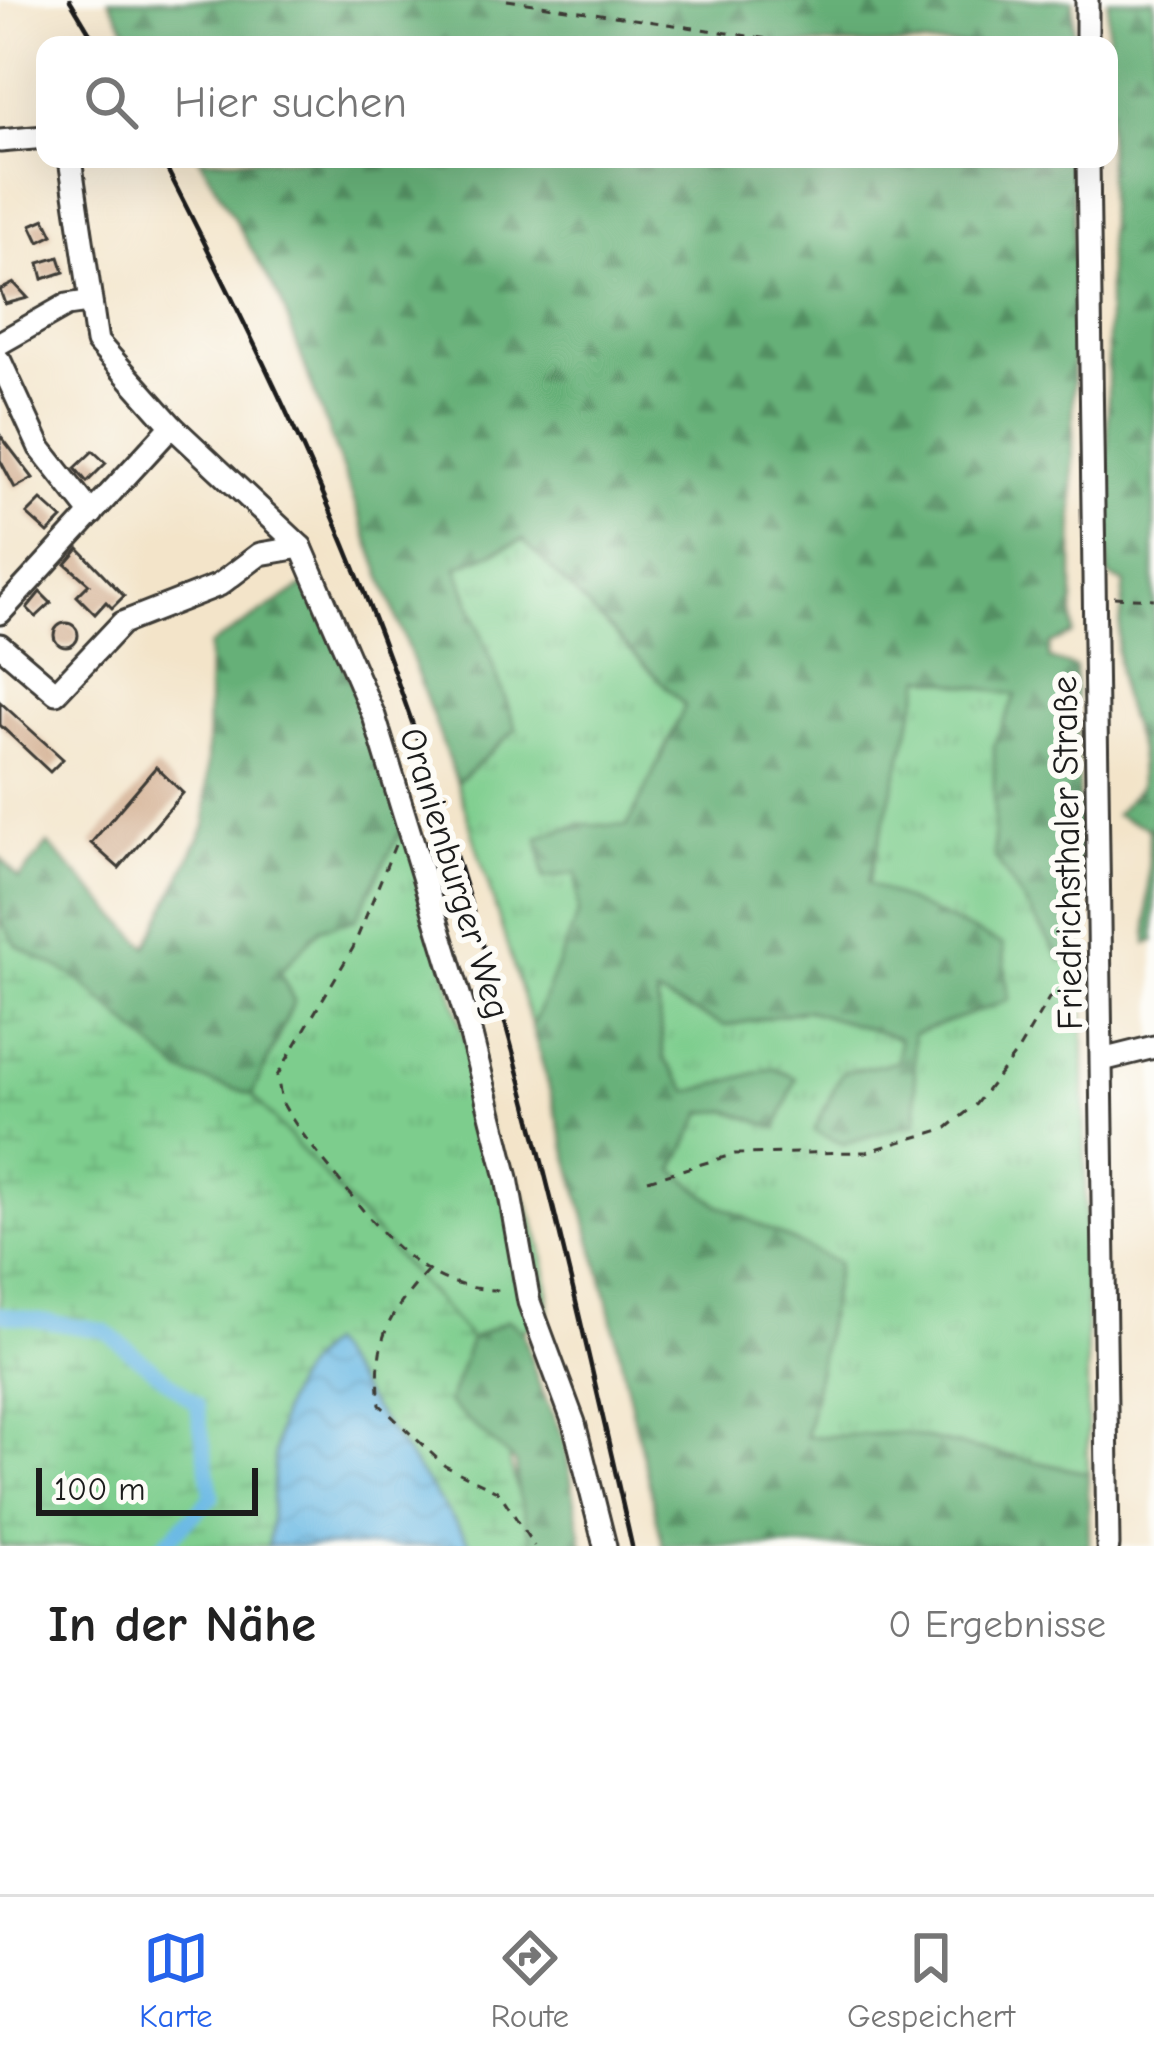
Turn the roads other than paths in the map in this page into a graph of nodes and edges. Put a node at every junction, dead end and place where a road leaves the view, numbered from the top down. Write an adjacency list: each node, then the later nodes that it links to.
1 (1087, 0): 2 (street)
2 (1087, 36)
3 (36, 138): 4 (street)
4 (0, 141)
5 (73, 168): 7 (street, Oranienburger Weg)
6 (1088, 168): 16 (street, Friedrichsthaler Straße)
7 (88, 302): 8 (street); 10 (street, Oranienburger Weg)
8 (0, 343)
9 (0, 362): 11 (street)
10 (172, 426): 11 (street); 12 (street, Oranienburger Weg)
11 (92, 514): 13 (street)
12 (301, 547): 14 (street); 17 (street, Oranienburger Weg)
13 (0, 613)
14 (0, 645)
15 (1154, 1047): 16 (street)
16 (1102, 1060): 18 (street, Friedrichsthaler Straße)
17 (604, 1546)
18 (1108, 1546)

